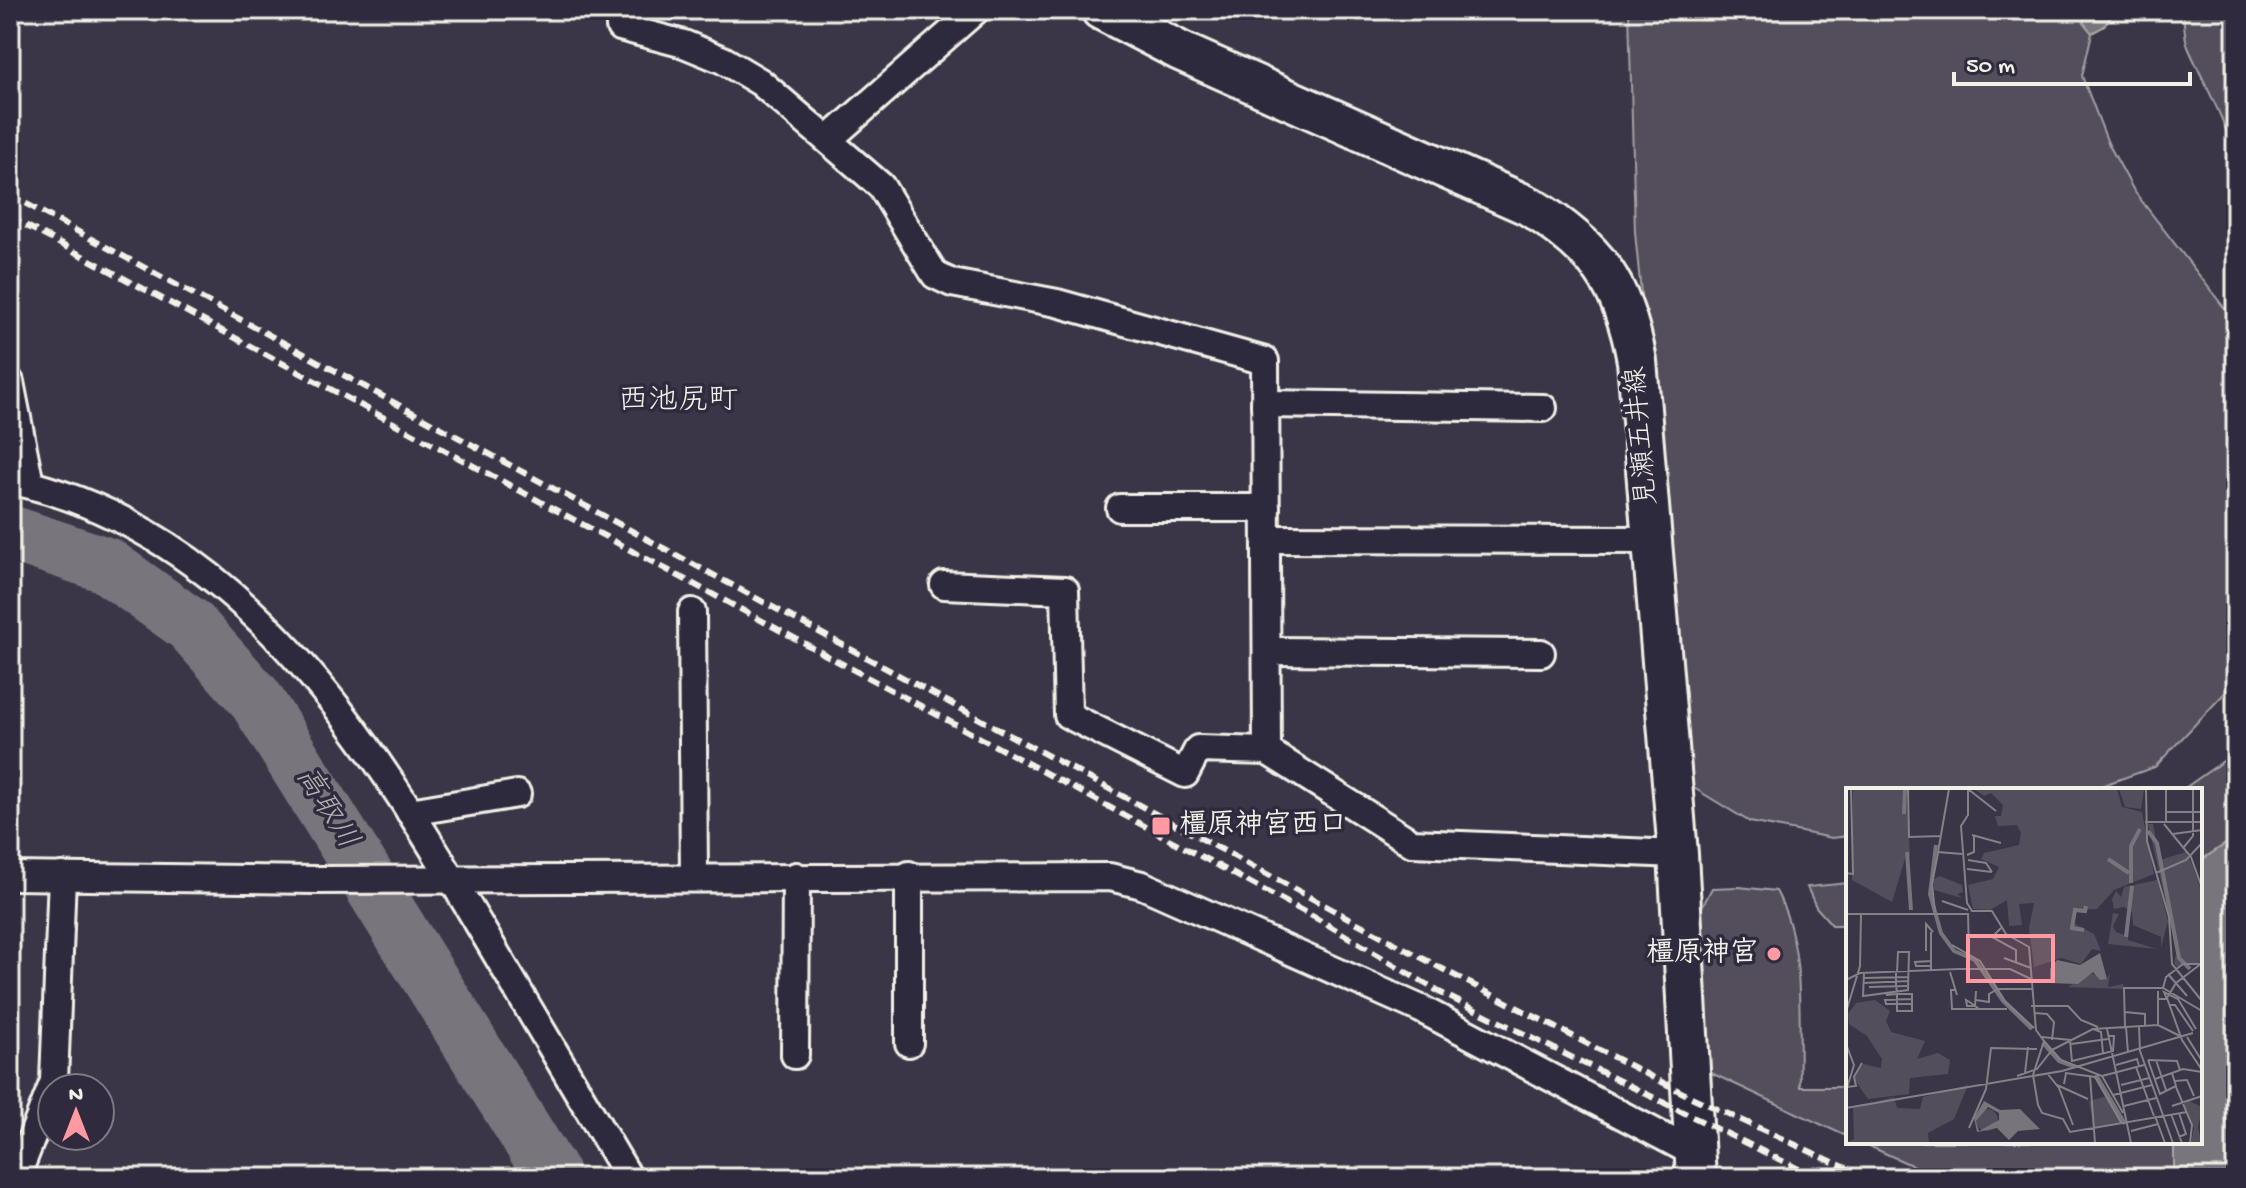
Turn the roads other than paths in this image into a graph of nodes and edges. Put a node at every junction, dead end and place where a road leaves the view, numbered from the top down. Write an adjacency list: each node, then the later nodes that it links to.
1 (620, 10): 4 (street)
2 (976, 10): 4 (street)
3 (1101, 10): 12 (main road, 見瀬五井線)
4 (828, 140): 6 (street)
5 (10, 382): 8 (street)
6 (1265, 404): 7 (street); 10 (street)
7 (1543, 408)
8 (20, 482): 19 (street)
9 (1120, 508): 10 (street)
10 (1266, 508): 11 (street)
11 (1266, 539): 12 (street); 15 (street)
12 (1652, 540): 20 (main road, 見瀬五井線)
13 (944, 585): 17 (street)
14 (692, 612): 25 (street)
15 (1267, 651): 16 (street); 17 (street)
16 (1541, 653)
17 (1267, 751): 20 (street)
18 (517, 794): 19 (street)
19 (410, 812): 26 (street)
20 (1678, 854): 29 (main road, 見瀬五井線)
21 (909, 875): 24 (street); 27 (street); 29 (street)
22 (10, 876): 23 (street)
23 (62, 876): 26 (street); 30 (street)
24 (796, 876): 25 (street); 28 (street)
25 (694, 877): 26 (street)
26 (452, 878): 31 (street)
27 (909, 1043)
28 (795, 1055)
29 (1695, 1166)
30 (16, 1178)
31 (629, 1178)

